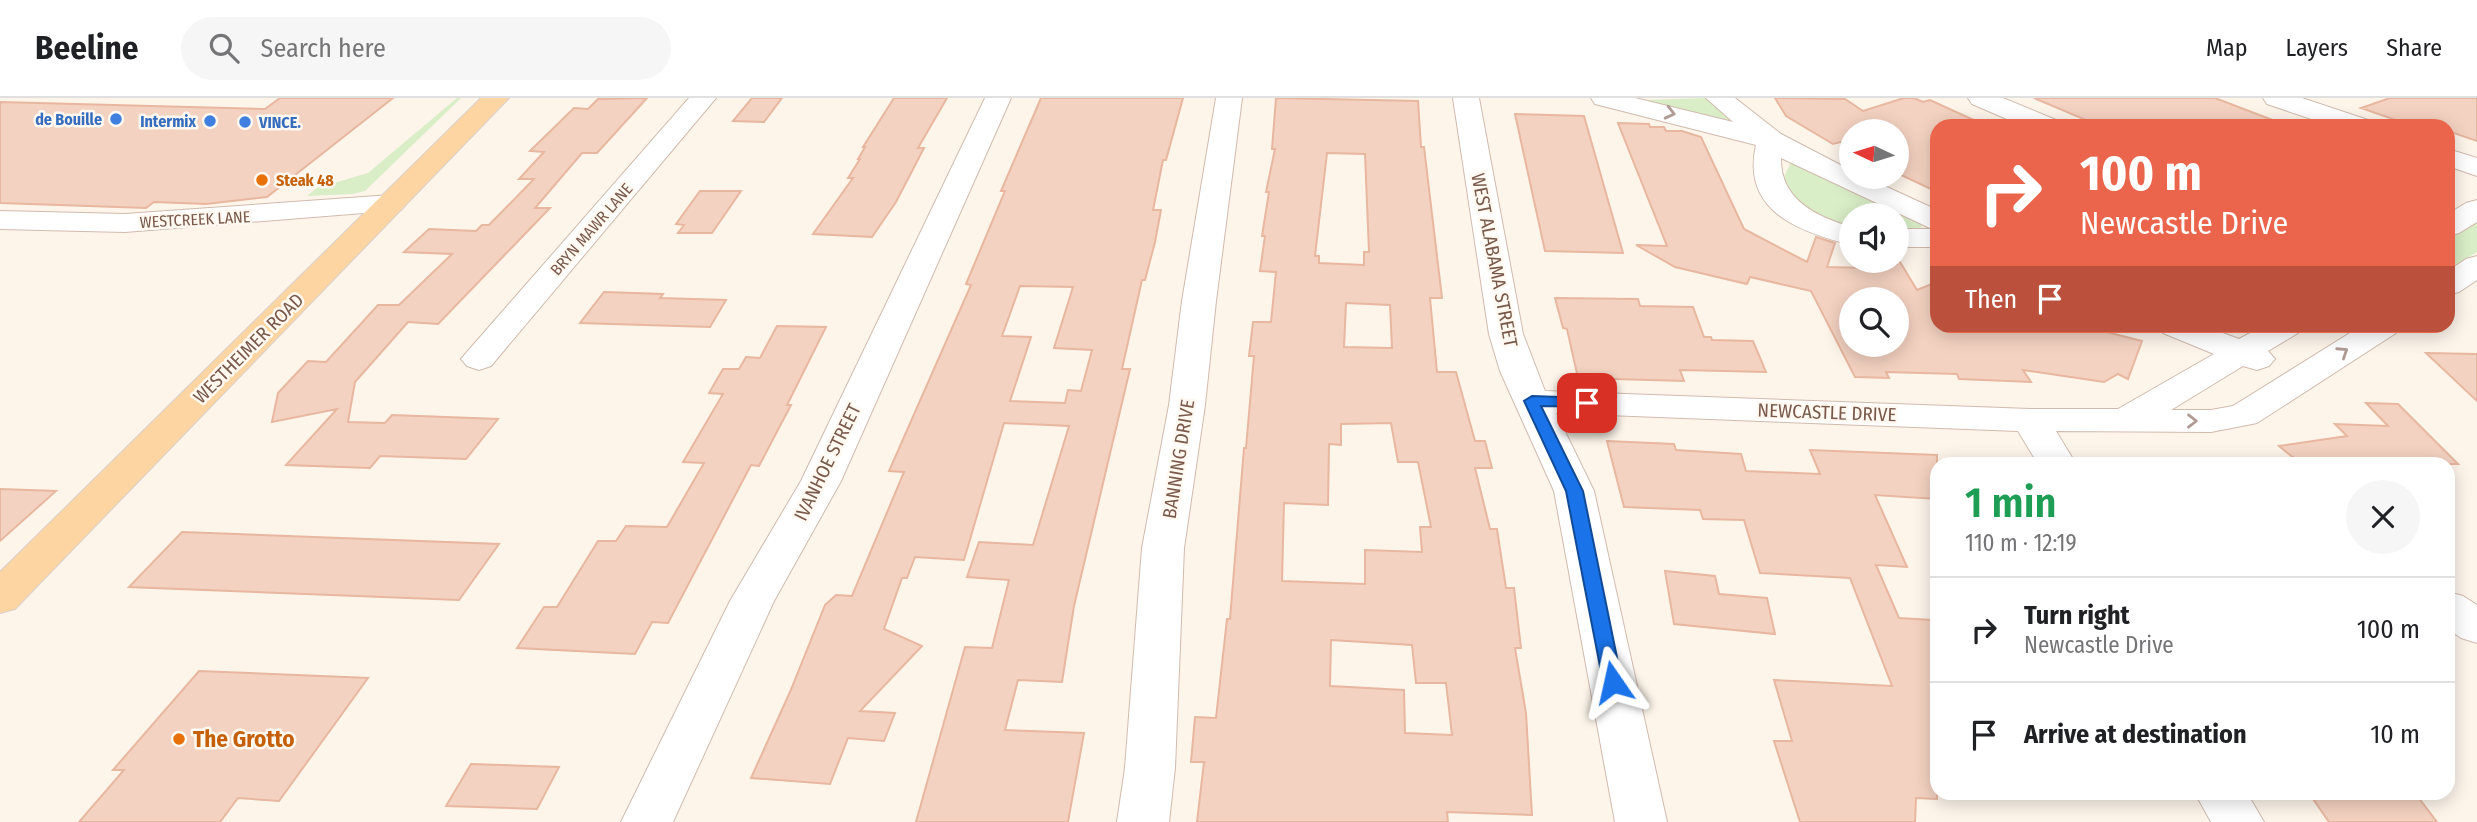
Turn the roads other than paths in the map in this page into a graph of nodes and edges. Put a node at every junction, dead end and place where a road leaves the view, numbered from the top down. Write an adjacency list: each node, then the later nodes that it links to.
1 (496, 98): 15 (main road, WESTHEIMER ROAD)
2 (702, 98): 29 (street, BRYN MAWR LANE)
3 (998, 98): 39 (street, IVANHOE STREET)
4 (1228, 98): 40 (street, BANNING DRIVE)
5 (1466, 98): 31 (street, WEST ALABAMA STREET)
6 (1604, 98): 12 (street, one-way to 12)
7 (1719, 98): 12 (street)
8 (1981, 98): 10 (street)
9 (2276, 98): 11 (street)
10 (2030, 119)
11 (2338, 119)
12 (1771, 141): 17 (street); 20 (street)
13 (2455, 159): 14 (street)
14 (2477, 167)
15 (391, 204): 18 (street, WESTCREEK LANE); 35 (main road, WESTHEIMER ROAD)
16 (2477, 209): 19 (street)
17 (1930, 218)
18 (0, 220)
19 (2455, 222)
20 (1839, 232)
21 (1909, 238): 22 (street)
22 (1930, 238)
23 (2477, 266): 24 (street)
24 (2455, 281)
25 (2455, 289): 26 (street)
26 (2477, 299)
27 (2265, 333): 30 (street); 33 (street)
28 (2374, 333): 30 (street, NEWCASTLE DRIVE, one-way to 28)
29 (479, 359)
30 (2301, 379): 33 (street, NEWCASTLE DRIVE, one-way to 30)
31 (1532, 401): 32 (street, NEWCASTLE DRIVE); 41 (street, WEST ALABAMA STREET)
32 (2029, 419): 33 (street, NEWCASTLE DRIVE); 34 (street)
33 (2123, 422)
34 (2053, 457)
35 (0, 598)
36 (2455, 612): 37 (street)
37 (2477, 627)
38 (2224, 800): 42 (street)
39 (648, 822)
40 (1143, 822)
41 (1641, 822)
42 (2238, 822)

